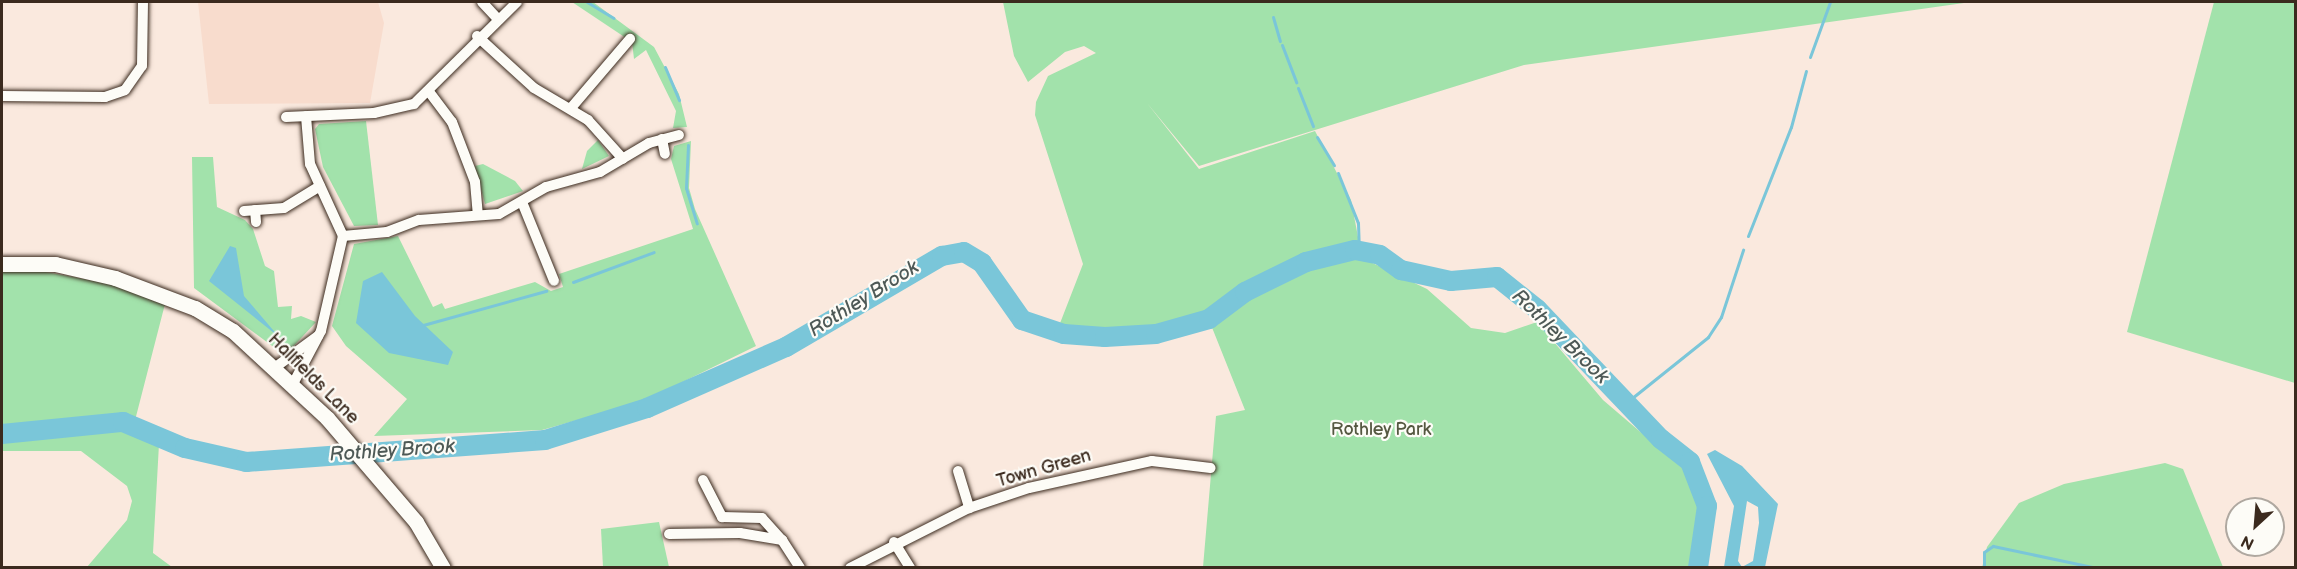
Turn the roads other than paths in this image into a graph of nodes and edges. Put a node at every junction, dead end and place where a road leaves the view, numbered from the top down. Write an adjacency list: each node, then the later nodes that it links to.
1 (143, 2): 8 (street)
2 (482, 2): 4 (street)
3 (517, 2): 4 (street)
4 (496, 18): 5 (street)
5 (477, 36): 7 (street); 9 (street)
6 (630, 39): 9 (street)
7 (430, 93): 10 (street); 20 (street)
8 (2, 96)
9 (571, 108): 15 (street)
10 (306, 116): 11 (street); 16 (street)
11 (286, 117)
12 (679, 135): 13 (street)
13 (662, 140): 14 (street); 15 (street)
14 (665, 154)
15 (623, 159): 17 (street)
16 (320, 186): 18 (street); 22 (street)
17 (522, 202): 20 (street); 24 (street)
18 (255, 210): 19 (street); 21 (street)
19 (243, 211)
20 (478, 215): 22 (street)
21 (256, 222)
22 (343, 236): 25 (street)
23 (2, 264): 26 (street, Hallfields Lane)
24 (539, 277)
25 (320, 334): 26 (street); 27 (street)
26 (277, 366): 27 (street, Hallfields Lane)
27 (294, 382): 35 (street, Hallfields Lane)
28 (1211, 468): 31 (street, Town Green)
29 (958, 471): 31 (street)
30 (703, 486): 33 (street)
31 (969, 508): 34 (street, Town Green)
32 (669, 534): 33 (street)
33 (782, 540): 36 (street)
34 (894, 542): 37 (street, Town Green); 38 (street)
35 (443, 567)
36 (800, 567)
37 (850, 567)
38 (910, 567)

